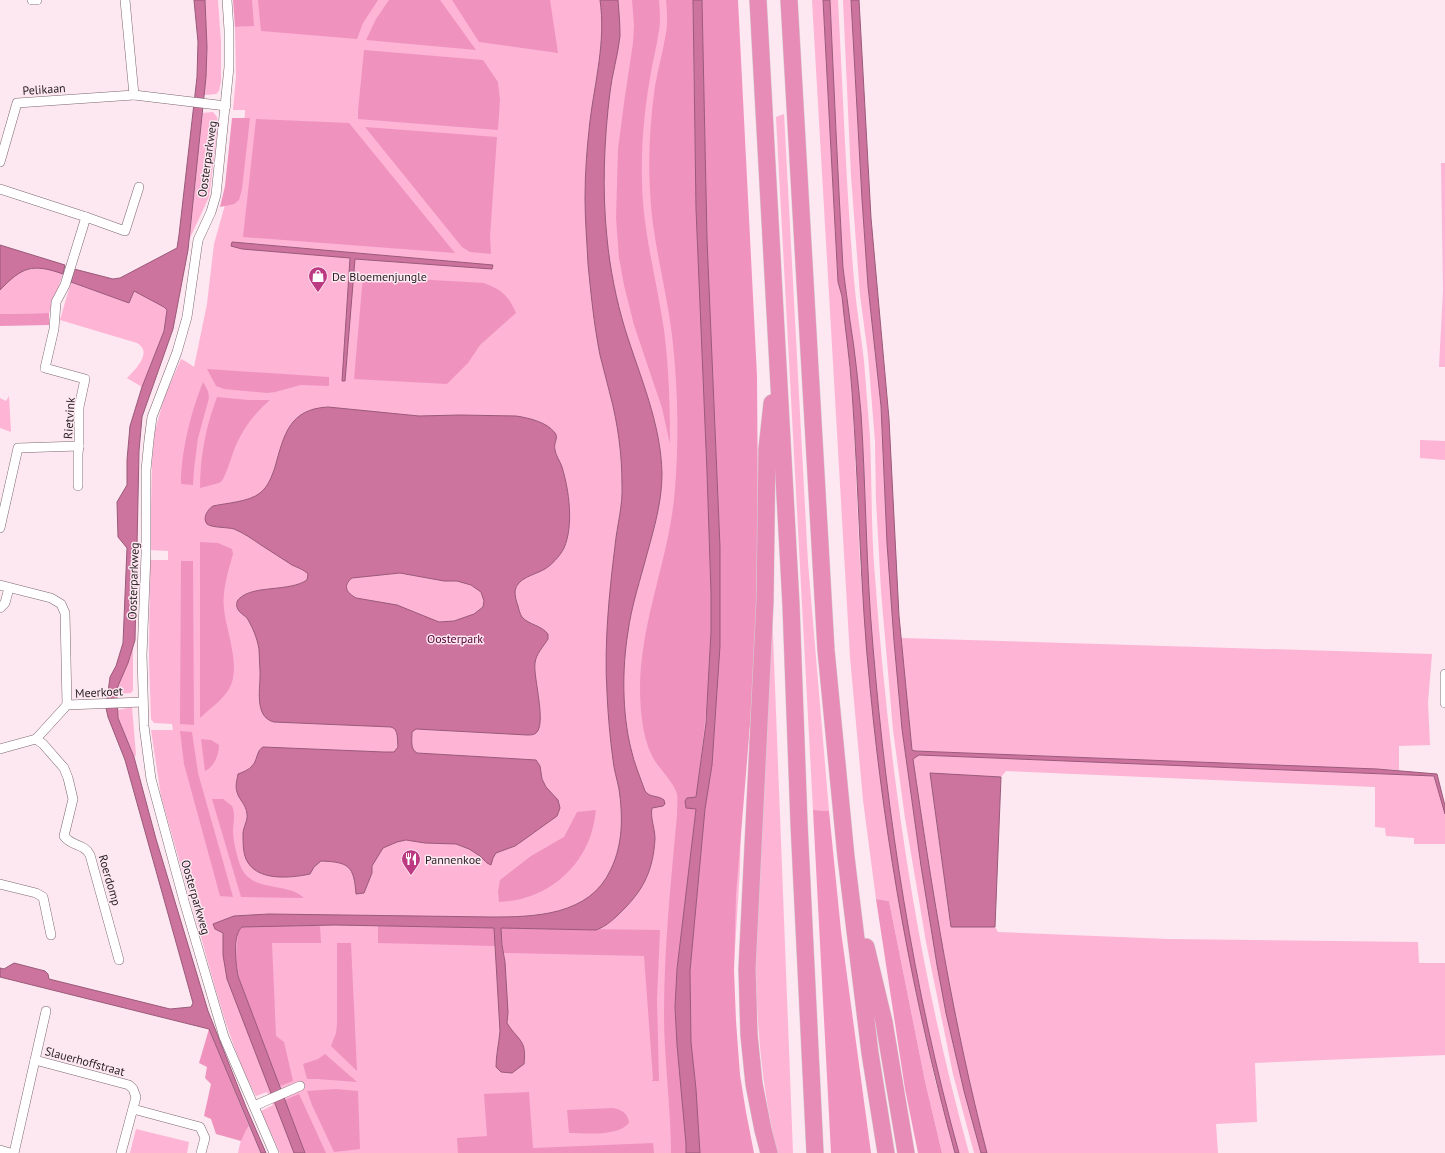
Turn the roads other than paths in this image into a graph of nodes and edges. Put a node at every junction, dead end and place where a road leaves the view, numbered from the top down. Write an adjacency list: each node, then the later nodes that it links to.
1 (32, 0): 2 (street)
2 (36, 0)
3 (125, 0): 7 (street)
4 (227, 0): 8 (street, Oosterparkweg)
5 (758, 0): 13 (highway)
6 (789, 0): 26 (highway)
7 (134, 95): 8 (street, Pelikaan); 9 (street, Pelikaan)
8 (226, 106): 21 (street, Oosterparkweg)
9 (0, 162)
10 (139, 187): 12 (street)
11 (0, 189): 12 (street)
12 (86, 217): 14 (street, Rietvink)
13 (777, 353): 41 (highway); 42 (highway)
14 (79, 446): 15 (street); 16 (street, Rietvink)
15 (78, 486)
16 (0, 528)
17 (0, 585): 18 (street)
18 (9, 588): 19 (street); 23 (street)
19 (0, 608)
20 (1445, 674): 22 (street)
21 (143, 702): 23 (street, Meerkoet); 33 (street, Oosterparkweg)
22 (1445, 703)
23 (67, 705): 24 (street, Meerkoet)
24 (36, 739): 25 (street); 29 (street, Roerdomp)
25 (0, 749)
26 (846, 857): 43 (highway); 44 (highway)
27 (0, 884): 28 (street)
28 (51, 935)
29 (119, 960)
30 (46, 1010): 31 (street, Slauerhoffstraat)
31 (35, 1060): 34 (street, Slauerhoffstraat); 37 (street, Slauerhoffstraat)
32 (300, 1086): 33 (street)
33 (254, 1106): 40 (street, Oosterparkweg)
34 (133, 1109): 38 (street, Slauerhoffstraat); 39 (street)
35 (0, 1150): 36 (street)
36 (10, 1153)
37 (14, 1153)
38 (121, 1153)
39 (201, 1153)
40 (274, 1153)
41 (770, 1153)
42 (815, 1153)
43 (886, 1153)
44 (906, 1153)

